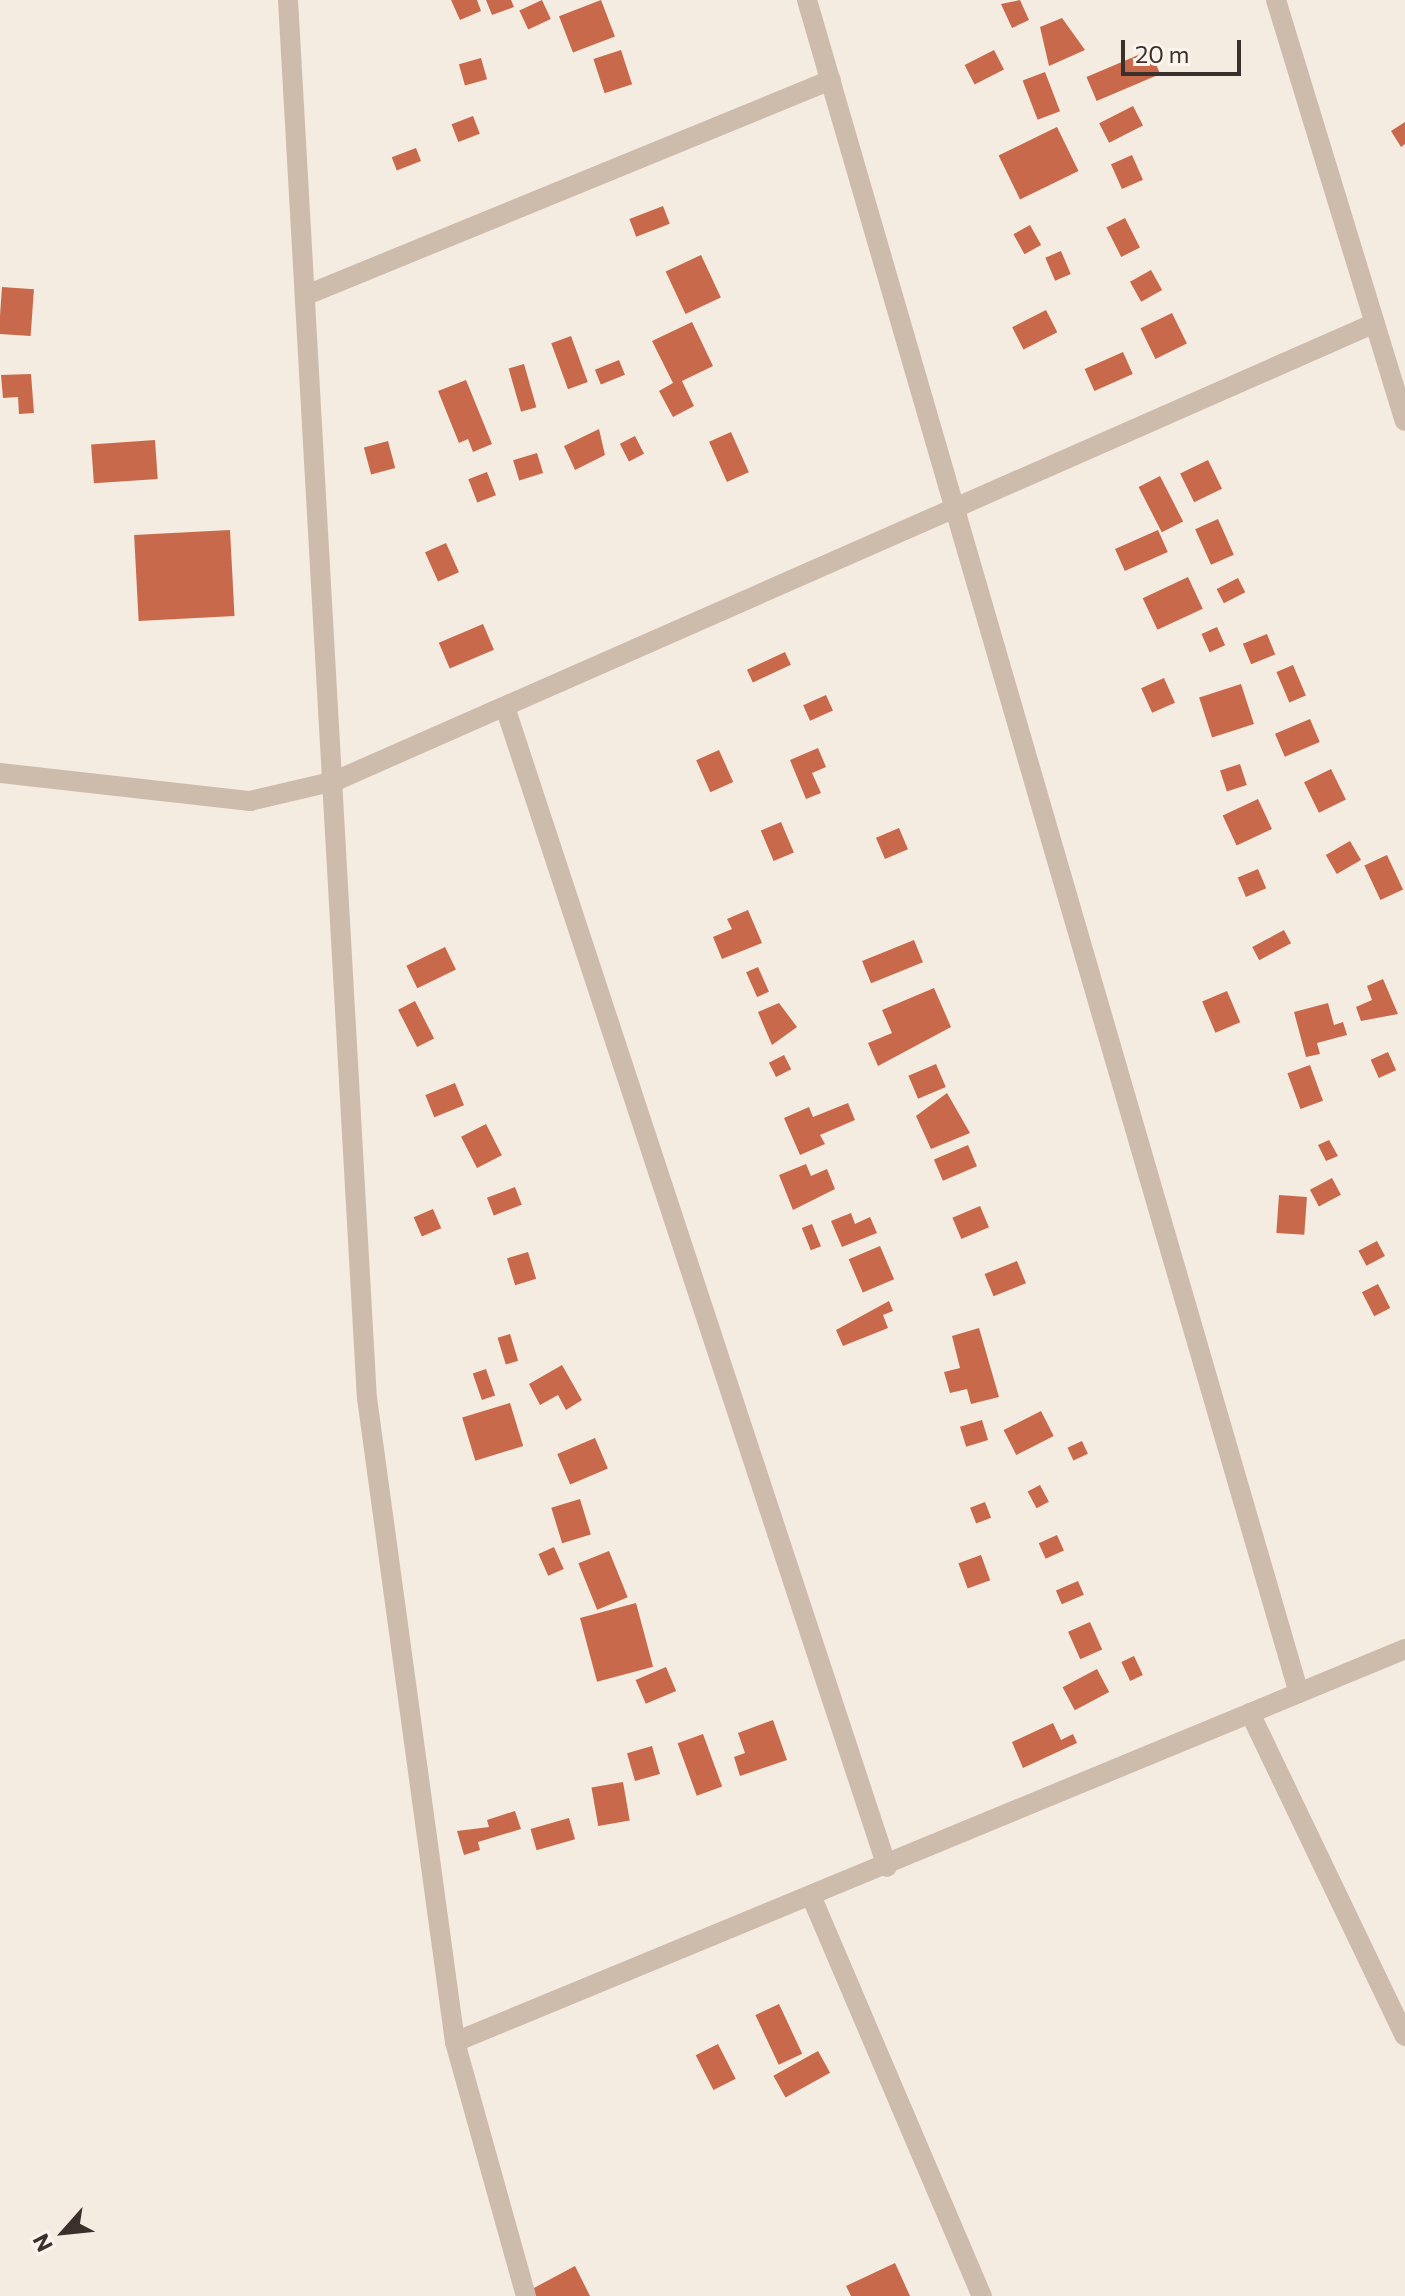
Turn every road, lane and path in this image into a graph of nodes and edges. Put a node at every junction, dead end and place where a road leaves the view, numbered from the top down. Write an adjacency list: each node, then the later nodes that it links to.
1 (288, 0): 5 (street)
2 (807, 0): 4 (street)
3 (1276, 0): 6 (street)
4 (831, 80): 5 (street); 8 (street)
5 (309, 294): 11 (street)
6 (1375, 323): 7 (street); 8 (street)
7 (1405, 421)
8 (956, 510): 9 (street); 13 (street)
9 (505, 707): 11 (street); 15 (street)
10 (0, 773): 11 (street)
11 (335, 781): 18 (street)
12 (1405, 1649): 13 (street)
13 (1299, 1693): 14 (street)
14 (1250, 1713): 15 (street); 17 (street)
15 (887, 1867): 16 (street)
16 (812, 1898): 18 (street); 20 (street)
17 (1405, 2036)
18 (455, 2042): 19 (street)
19 (526, 2296)
20 (982, 2296)

